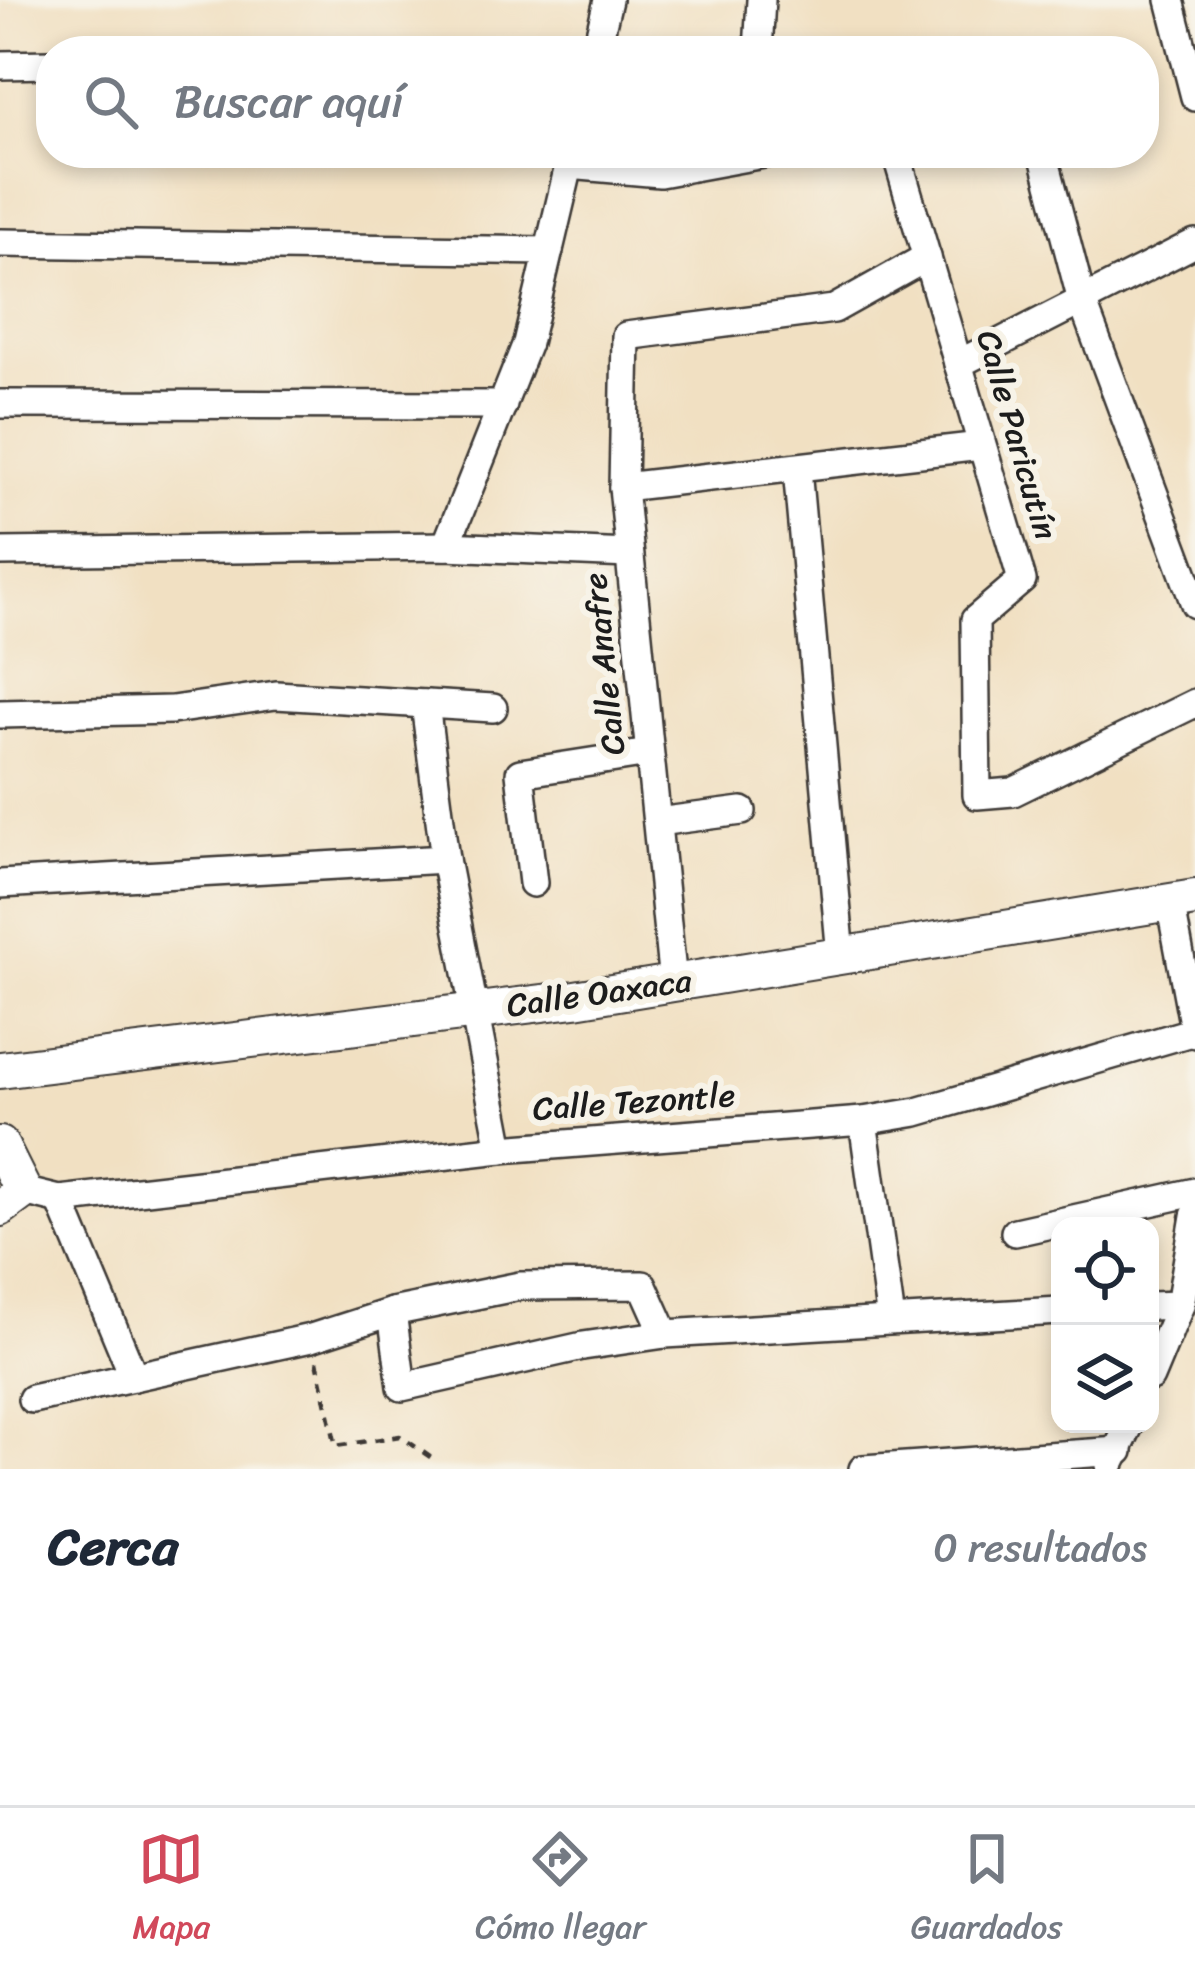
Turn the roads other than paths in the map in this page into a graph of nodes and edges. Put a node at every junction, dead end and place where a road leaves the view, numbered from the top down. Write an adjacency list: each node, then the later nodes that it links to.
1 (608, 0): 4 (street)
2 (761, 0): 5 (street)
3 (1178, 7): 8 (street)
4 (600, 36)
5 (759, 36)
6 (0, 64): 7 (street)
7 (36, 64)
8 (1195, 97)
9 (569, 168): 16 (street)
10 (628, 168): 11 (street)
11 (687, 168)
12 (900, 168): 17 (street, Calle Paricutín)
13 (1046, 168): 18 (street)
14 (1195, 243): 18 (street)
15 (0, 244): 16 (street)
16 (549, 251): 21 (street)
17 (927, 257): 19 (street, Calle Paricutín); 24 (street, Calle Anafre)
18 (1082, 301): 19 (street); 28 (street)
19 (958, 364): 22 (street, Calle Paricutín)
20 (0, 404): 21 (street)
21 (502, 405): 25 (street)
22 (981, 446): 23 (street); 30 (street, Calle Paricutín)
23 (797, 469): 24 (street); 40 (street)
24 (623, 487): 27 (street, Calle Anafre)
25 (446, 546): 26 (street); 27 (street)
26 (0, 552)
27 (629, 554): 33 (street, Calle Anafre)
28 (1195, 604)
29 (425, 704): 31 (street); 32 (street); 36 (street, Calle Tezontle)
30 (1195, 704)
31 (493, 709)
32 (0, 714)
33 (649, 753): 35 (street, Calle Anafre); 37 (street)
34 (742, 811): 35 (street)
35 (657, 823): 41 (street, Calle Anafre)
36 (445, 860): 38 (street); 42 (street, Calle Tezontle)
37 (533, 883)
38 (0, 884)
39 (1182, 900): 40 (street, Calle Oaxaca); 43 (street)
40 (841, 956): 41 (street, Calle Oaxaca)
41 (673, 983): 42 (street, Calle Oaxaca)
42 (473, 1011): 44 (street, Calle Oaxaca); 47 (street, Calle Tezontle)
43 (1195, 1032): 45 (street, Calle Tezontle)
44 (0, 1070)
45 (863, 1121): 47 (street, Calle Tezontle); 57 (street)
46 (0, 1144): 49 (street)
47 (501, 1149): 50 (street)
48 (1195, 1192): 52 (street)
49 (11, 1199): 50 (street)
50 (60, 1200): 60 (street)
51 (1195, 1216): 53 (street)
52 (1015, 1232)
53 (1180, 1305): 54 (street); 59 (street)
54 (1159, 1306)
55 (1051, 1311): 57 (street)
56 (392, 1312): 58 (street); 58 (street); 60 (street)
57 (891, 1320): 58 (street)
58 (665, 1334)
59 (1159, 1355)
60 (134, 1377): 61 (street)
61 (32, 1399)
62 (1113, 1460): 63 (street)
63 (863, 1469)

